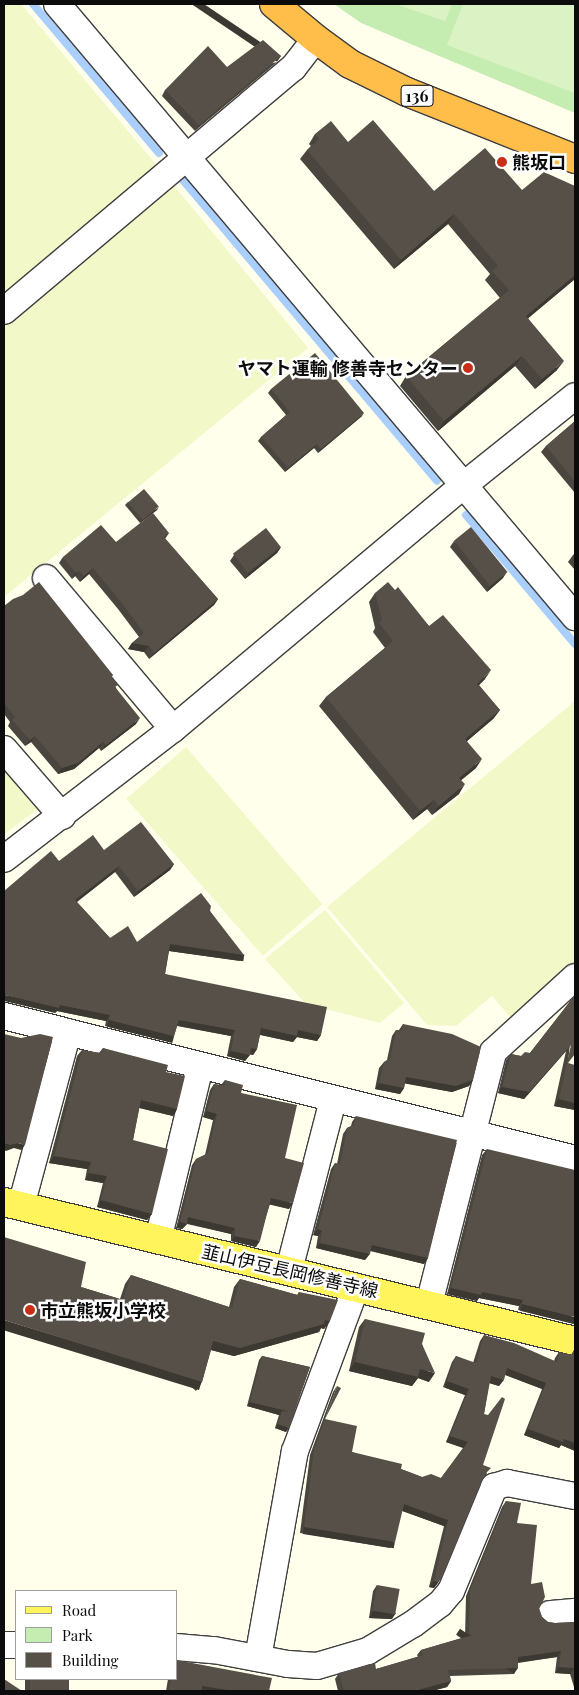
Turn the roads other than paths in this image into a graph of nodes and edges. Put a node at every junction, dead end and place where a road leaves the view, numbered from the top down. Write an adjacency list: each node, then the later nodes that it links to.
1 (57, 4): 4 (street)
2 (274, 4): 3 (highway, 136)
3 (316, 39): 4 (street); 5 (highway, 136)
4 (186, 157): 6 (street); 8 (street)
5 (575, 158)
6 (4, 311)
7 (575, 396): 8 (street)
8 (464, 485): 10 (street); 11 (street)
9 (46, 578): 11 (street)
10 (575, 617)
11 (173, 729): 13 (street)
12 (4, 749): 13 (street)
13 (62, 816): 14 (street)
14 (4, 859)
15 (575, 977): 20 (street)
16 (4, 1016): 17 (street)
17 (68, 1032): 18 (street); 22 (street)
18 (200, 1067): 19 (street); 23 (street)
19 (333, 1100): 20 (street); 24 (street)
20 (472, 1133): 21 (street); 26 (street)
21 (575, 1159)
22 (12, 1204): 23 (main road, 韮山伊豆長岡修善寺線)
23 (158, 1240): 24 (main road, 韮山伊豆長岡修善寺線)
24 (289, 1270): 25 (main road, 韮山伊豆長岡修善寺線)
25 (356, 1287): 26 (main road, 韮山伊豆長岡修善寺線); 32 (street)
26 (429, 1304): 27 (main road, 韮山伊豆長岡修善寺線)
27 (575, 1341)
28 (575, 1496): 32 (street)
29 (575, 1612): 30 (street)
30 (550, 1614)
31 (178, 1647): 32 (street)
32 (258, 1658)

